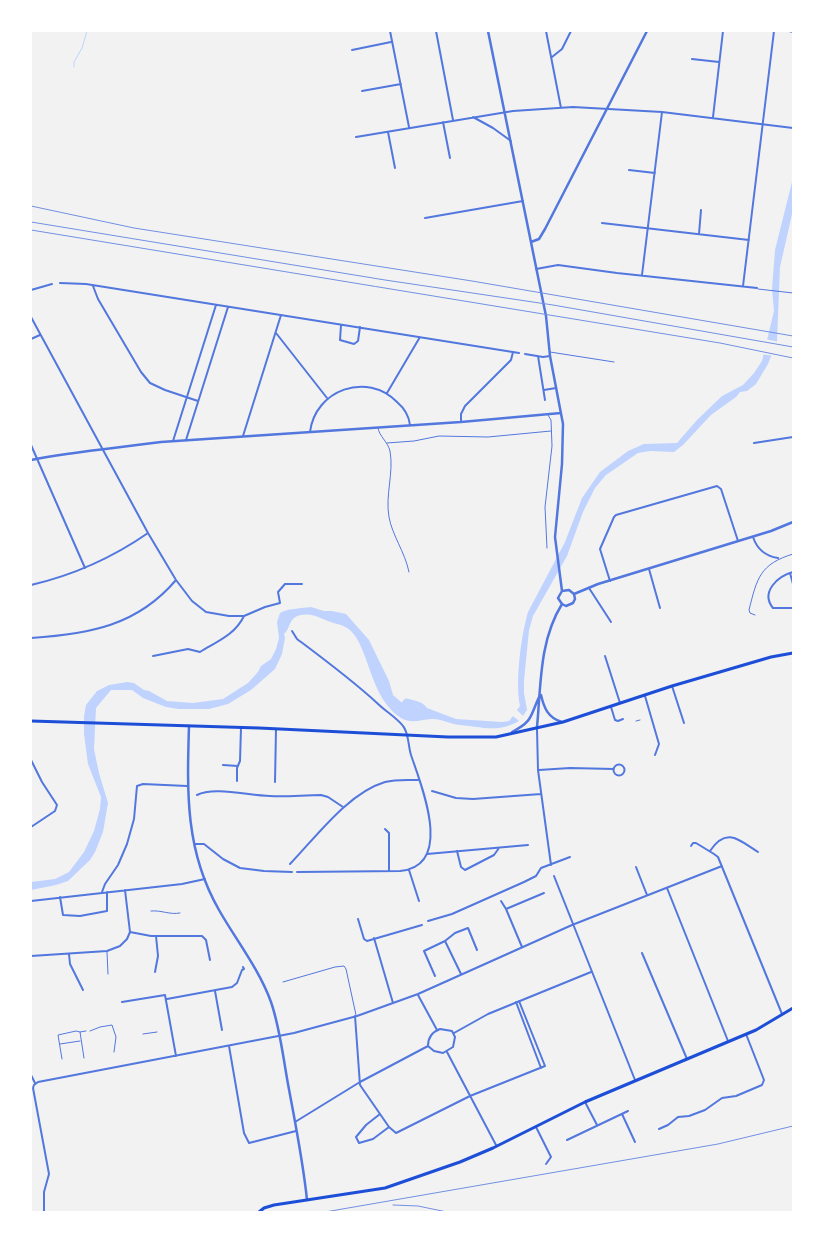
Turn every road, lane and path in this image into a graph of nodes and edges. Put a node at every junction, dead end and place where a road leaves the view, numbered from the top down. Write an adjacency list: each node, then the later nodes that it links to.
1 (390, 31): 9 (street)
2 (436, 31): 22 (street)
3 (488, 31): 19 (street)
4 (546, 31): 11 (street)
5 (571, 31): 11 (street)
6 (647, 31): 17 (street)
7 (723, 31): 13 (street)
8 (774, 31): 24 (street)
9 (392, 42): 10 (street); 14 (street)
10 (352, 50)
11 (552, 57): 16 (street)
12 (692, 58): 13 (street)
13 (719, 62): 20 (street)
14 (401, 84): 15 (street); 25 (street)
15 (362, 91)
16 (561, 108): 17 (street); 19 (street)
17 (608, 108): 18 (street); 41 (street)
18 (662, 112): 20 (street); 33 (street)
19 (505, 113): 21 (street); 29 (street)
20 (712, 117): 24 (street)
21 (473, 118): 22 (street); 29 (street)
22 (453, 120): 23 (street)
23 (443, 122): 25 (street); 30 (street)
24 (762, 124): 26 (street); 40 (street)
25 (409, 128): 27 (street)
26 (793, 128)
27 (388, 132): 28 (street); 31 (street)
28 (356, 137)
29 (511, 141): 34 (street)
30 (450, 158)
31 (395, 168)
32 (629, 170): 33 (street)
33 (655, 173): 38 (street)
34 (522, 202): 36 (street); 41 (street)
35 (701, 210): 39 (street)
36 (425, 218)
37 (602, 222): 38 (street)
38 (648, 228): 39 (street); 43 (street)
39 (699, 234): 40 (street)
40 (749, 240): 47 (street)
41 (531, 242): 42 (street)
42 (536, 269): 43 (street); 64 (street)
43 (642, 275): 47 (street)
44 (60, 283): 46 (street)
45 (52, 284): 49 (street)
46 (93, 286): 51 (street); 70 (street)
47 (743, 286): 48 (street)
48 (757, 288): 50 (street)
49 (31, 290)
50 (793, 293)
51 (216, 305): 52 (street); 70 (street)
52 (228, 307): 53 (street); 73 (street)
53 (281, 315): 55 (street); 57 (street)
54 (31, 317): 58 (street)
55 (341, 325): 56 (street); 56 (street)
56 (360, 327): 59 (street)
57 (276, 332): 71 (street); 81 (street)
58 (41, 335): 60 (street); 88 (street)
59 (420, 337): 61 (street); 69 (street)
60 (31, 340)
61 (513, 352): 62 (street); 76 (street)
62 (519, 353)
63 (525, 354): 65 (street)
64 (550, 354): 65 (street); 66 (street); 67 (street)
65 (538, 356): 68 (street)
66 (614, 362)
67 (556, 388): 68 (street); 74 (street)
68 (544, 390): 72 (street)
69 (387, 394): 71 (street); 77 (street)
70 (186, 398): 73 (street); 84 (street)
71 (327, 398): 80 (street)
72 (545, 400)
73 (198, 401): 83 (street)
74 (561, 413): 75 (street); 108 (street)
75 (548, 415): 76 (street); 79 (street)
76 (461, 422): 77 (street)
77 (410, 425): 78 (street)
78 (378, 427): 80 (street); 85 (street)
79 (551, 431): 85 (street); 95 (street)
80 (310, 432): 81 (street)
81 (243, 436): 83 (street)
82 (793, 437): 86 (street)
83 (186, 440): 84 (street)
84 (173, 441): 88 (street)
85 (387, 443): 100 (street)
86 (754, 444)
87 (31, 445): 89 (street)
88 (103, 450): 89 (street); 92 (street)
89 (37, 458): 90 (street); 98 (street)
90 (31, 460)
91 (793, 522): 93 (street)
92 (148, 533): 98 (street); 102 (street)
93 (754, 537): 94 (street); 97 (street)
94 (738, 541): 99 (street); 103 (street)
95 (548, 548)
96 (793, 554): 97 (street)
97 (778, 558): 113 (street)
98 (85, 568): 106 (street)
99 (649, 569): 103 (street); 111 (street)
100 (409, 572)
101 (791, 572): 105 (street); 112 (street)
102 (176, 580): 114 (street); 117 (street)
103 (610, 581): 107 (street)
104 (302, 584): 114 (street)
105 (793, 584)
106 (31, 585)
107 (589, 588): 109 (street); 115 (street)
108 (562, 591): 109 (street); 110 (street)
109 (574, 594): 110 (street)
110 (562, 604): 122 (street)
111 (660, 608)
112 (793, 608)
113 (755, 615)
114 (244, 616): 119 (street)
115 (611, 622)
116 (292, 631): 138 (street)
117 (31, 638)
118 (793, 653): 121 (main road)
119 (153, 656)
120 (605, 656): 124 (street)
121 (672, 686): 123 (main road); 133 (street)
122 (540, 693): 132 (street); 137 (street); 139 (street)
123 (644, 696): 124 (main road); 126 (street)
124 (620, 703): 125 (main road)
125 (610, 707): 128 (street); 132 (main road)
126 (651, 716): 127 (street); 140 (street)
127 (646, 718)
128 (623, 719)
129 (640, 720): 131 (street)
130 (31, 721): 134 (main road)
131 (636, 721)
132 (563, 722): 137 (main road)
133 (684, 723)
134 (190, 726): 135 (main road); 149 (street)
135 (241, 728): 136 (main road); 143 (street)
136 (276, 729): 138 (main road); 148 (street)
137 (537, 729): 139 (main road); 145 (street)
138 (406, 735): 139 (main road); 146 (street)
139 (507, 736)
140 (655, 755)
141 (31, 760): 154 (street)
142 (223, 765): 143 (street)
143 (238, 766): 147 (street)
144 (614, 769): 144 (street); 145 (street)
145 (538, 770): 151 (street)
146 (420, 780): 153 (street); 163 (street)
147 (237, 781)
148 (275, 782)
149 (187, 786): 156 (street); 177 (street)
150 (432, 791): 151 (street)
151 (541, 794): 166 (street)
152 (197, 795): 153 (street)
153 (344, 807): 165 (street)
154 (31, 828)
155 (385, 829): 170 (street)
156 (193, 844): 171 (street); 174 (street)
157 (528, 846): 159 (street)
158 (690, 846): 160 (street)
159 (499, 848): 161 (street); 161 (street)
160 (710, 851): 162 (street); 167 (street)
161 (457, 852): 163 (street)
162 (758, 852)
163 (427, 854): 169 (street)
164 (570, 858): 166 (street)
165 (290, 864)
166 (551, 864): 189 (street)
167 (722, 866): 175 (street); 221 (street)
168 (636, 867): 180 (street)
169 (409, 870): 170 (street); 183 (street)
170 (389, 871): 172 (street)
171 (292, 872)
172 (297, 872)
173 (554, 876): 193 (street)
174 (205, 879): 176 (street); 234 (street)
175 (667, 888): 180 (street); 236 (street)
176 (125, 890): 178 (street); 194 (street)
177 (102, 892): 178 (street); 181 (street)
178 (107, 892): 181 (street)
179 (544, 893): 185 (street)
180 (647, 895): 193 (street)
181 (60, 897): 182 (street)
182 (31, 901)
183 (419, 901)
184 (501, 901): 185 (street)
185 (506, 910): 198 (street)
186 (151, 911): 187 (street)
187 (180, 914)
188 (358, 919): 196 (street)
189 (434, 920): 190 (street); 191 (street)
190 (428, 921)
191 (435, 924)
192 (422, 925): 196 (street)
193 (572, 925): 198 (street); 207 (street)
194 (130, 932): 195 (street); 200 (street)
195 (156, 936): 204 (street); 206 (street)
196 (374, 938): 219 (street)
197 (445, 941): 199 (street); 209 (street); 210 (street)
198 (522, 947): 209 (street)
199 (477, 950)
200 (107, 951): 202 (street); 208 (street)
201 (642, 953): 245 (street)
202 (69, 954): 203 (street); 212 (street)
203 (31, 956)
204 (210, 960)
205 (243, 968): 213 (street)
206 (155, 972)
207 (591, 972): 216 (street); 252 (street)
208 (108, 974)
209 (461, 974): 214 (street)
210 (434, 976)
211 (283, 982): 222 (street)
212 (83, 990)
213 (215, 990): 215 (street); 226 (street)
214 (418, 994): 219 (street); 227 (street)
215 (166, 999): 217 (street); 225 (street)
216 (520, 1001): 218 (street); 249 (street)
217 (122, 1002)
218 (516, 1002): 231 (street); 249 (street)
219 (393, 1003): 222 (street)
220 (793, 1008): 221 (main road)
221 (783, 1015): 233 (main road)
222 (356, 1016): 234 (street); 253 (street)
223 (90, 1030): 240 (street)
224 (167, 1030): 225 (street)
225 (172, 1030): 242 (street)
226 (222, 1030)
227 (436, 1030): 231 (street); 239 (street)
228 (86, 1031): 229 (street)
229 (80, 1032): 235 (street); 237 (street)
230 (157, 1032): 232 (street)
231 (454, 1033): 241 (street)
232 (143, 1034)
233 (746, 1034): 236 (main road); 264 (street)
234 (279, 1036): 238 (street); 260 (street)
235 (81, 1041): 237 (street); 243 (street)
236 (728, 1042): 245 (main road)
237 (59, 1044): 244 (street)
238 (229, 1046): 242 (street); 265 (street)
239 (428, 1046): 241 (street); 253 (street)
240 (114, 1052)
241 (447, 1052): 255 (street)
242 (176, 1056): 247 (street)
243 (84, 1058)
244 (62, 1059)
245 (687, 1059): 252 (main road)
246 (116, 1062): 247 (street)
247 (117, 1067): 250 (street)
248 (86, 1068): 250 (street)
249 (541, 1068): 255 (street)
250 (87, 1072): 254 (street)
251 (31, 1075): 254 (street)
252 (635, 1080): 256 (main road)
253 (360, 1082): 258 (street); 260 (street)
254 (35, 1083): 271 (street)
255 (470, 1096): 262 (street); 268 (street)
256 (585, 1102): 261 (street); 263 (main road)
257 (628, 1111): 259 (street)
258 (380, 1114): 262 (street); 262 (street)
259 (622, 1114): 261 (street); 267 (street)
260 (295, 1122): 265 (street)
261 (597, 1125): 266 (street)
262 (389, 1127)
263 (536, 1127): 268 (main road); 269 (street)
264 (659, 1129)
265 (296, 1131): 270 (street)
266 (566, 1140)
267 (635, 1142)
268 (496, 1147): 270 (main road)
269 (546, 1164)
270 (307, 1200): 272 (main road)
271 (44, 1212)
272 (259, 1212)

